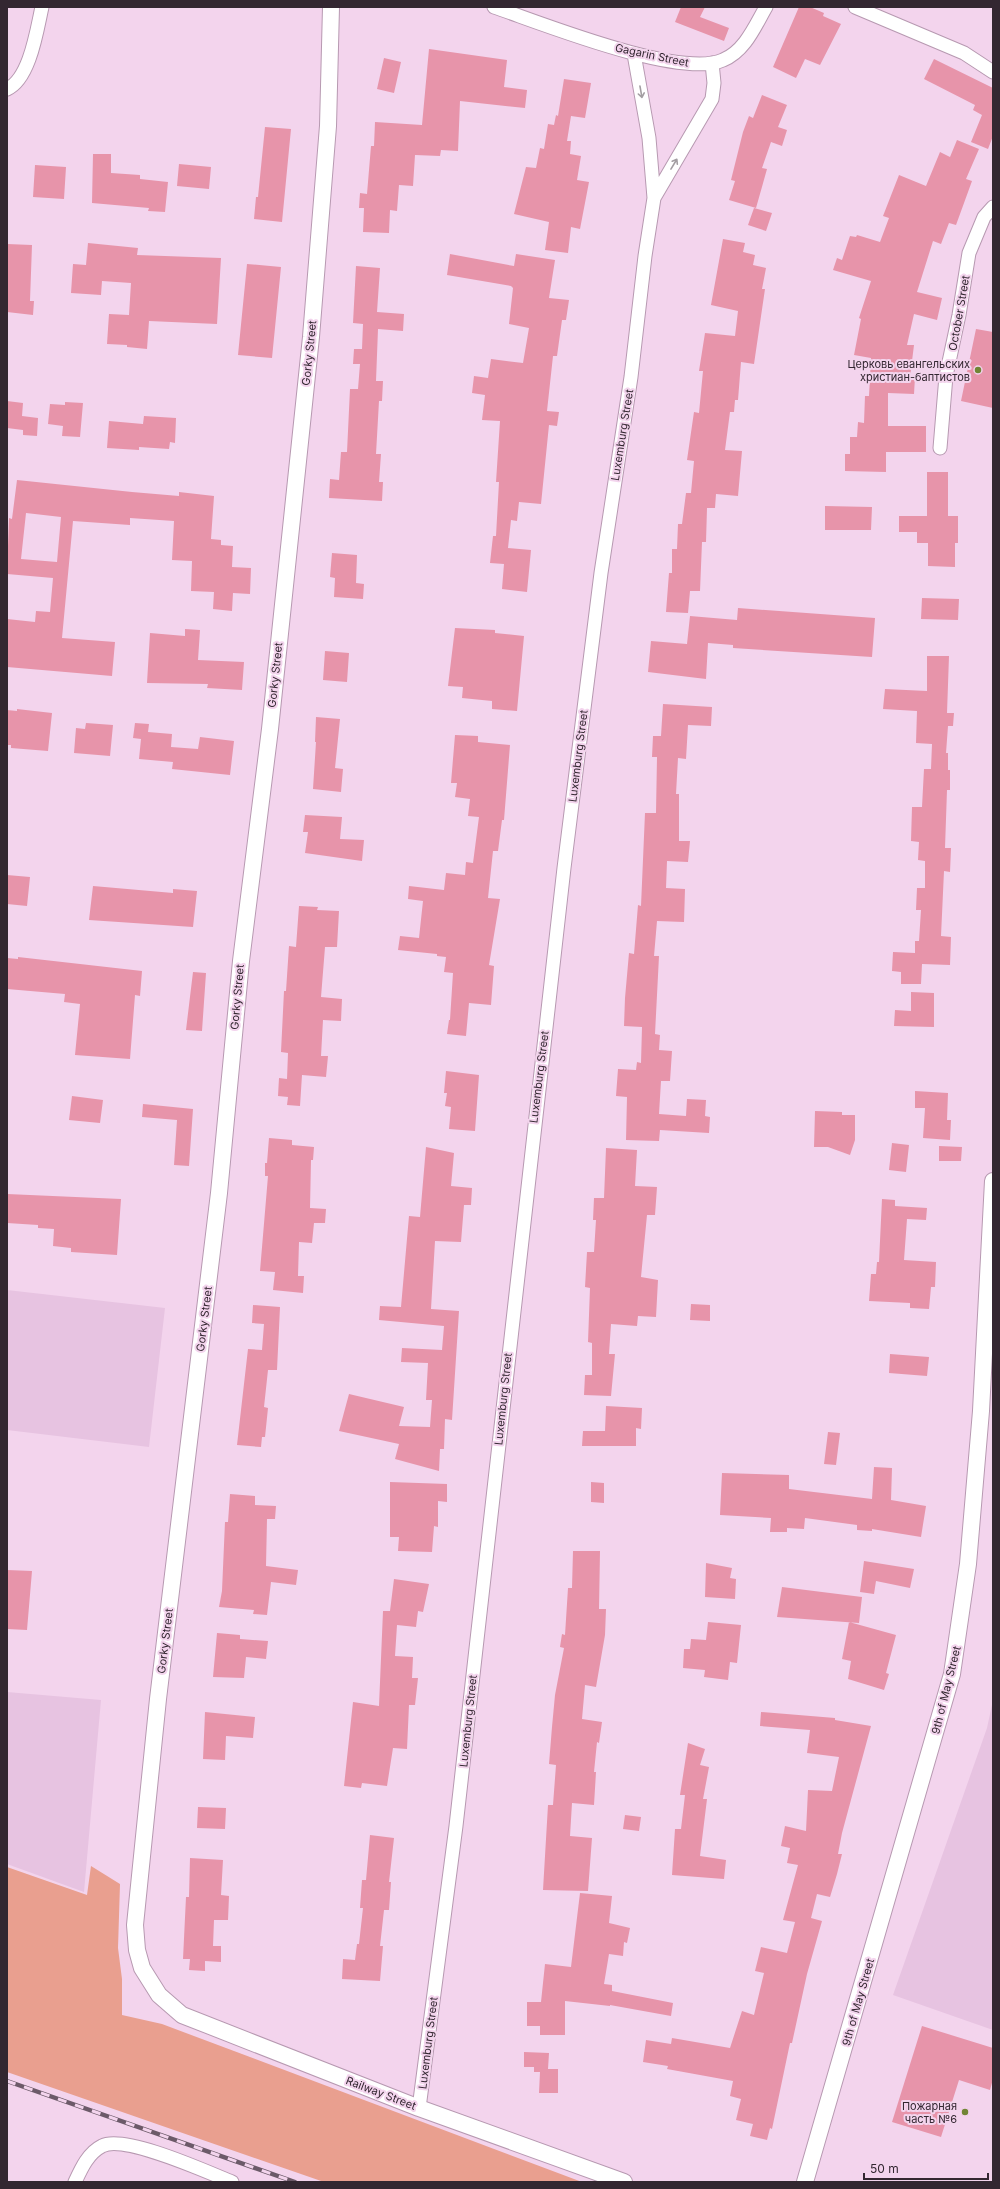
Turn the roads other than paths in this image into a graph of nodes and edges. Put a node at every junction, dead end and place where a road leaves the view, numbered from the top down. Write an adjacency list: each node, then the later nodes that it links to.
1 (42, 7): 9 (street)
2 (330, 7): 15 (street, Gorky Street)
3 (494, 7): 6 (street, Gagarin Street)
4 (766, 7): 7 (street, Gagarin Street)
5 (855, 7): 8 (street)
6 (634, 54): 7 (street, Gagarin Street); 10 (street, one-way to 10)
7 (712, 63): 10 (street, Luxemburg Street, one-way to 7)
8 (993, 72)
9 (7, 89)
10 (654, 198): 16 (street, Luxemburg Street)
11 (993, 207): 12 (street, October Street)
12 (940, 448)
13 (993, 1181): 14 (street, 9th of May Street)
14 (987, 1410): 20 (street, 9th of May Street)
15 (151, 1983): 16 (street, Railway Street)
16 (419, 2108): 19 (street, Railway Street)
17 (75, 2182): 18 (street)
18 (232, 2182)
19 (624, 2182)
20 (805, 2182)

